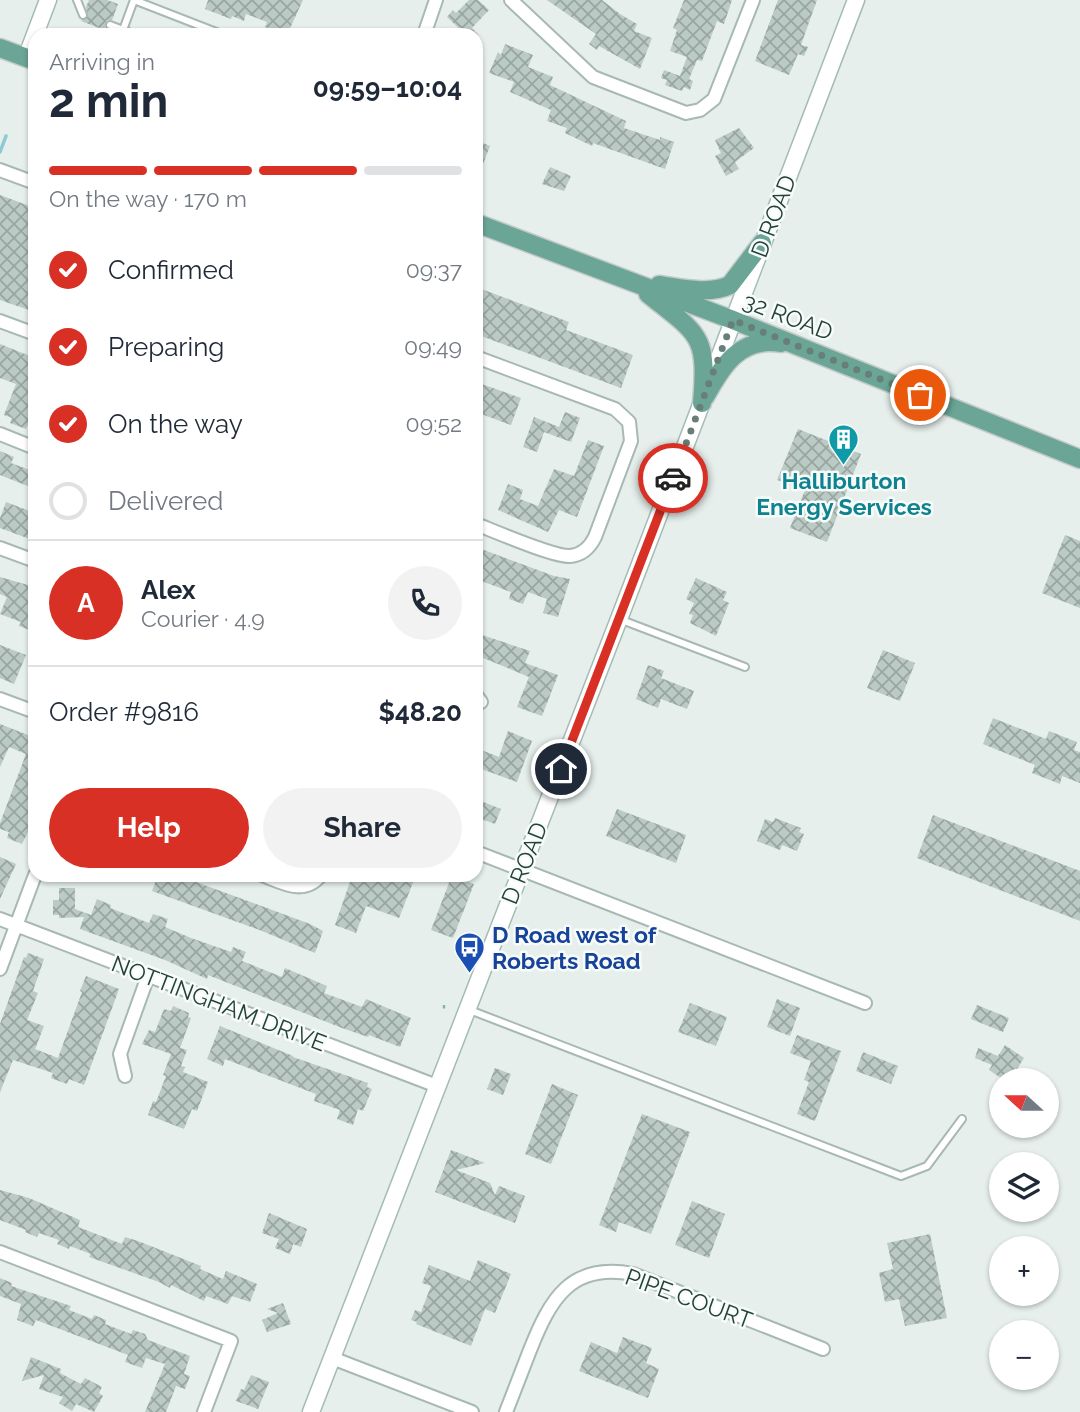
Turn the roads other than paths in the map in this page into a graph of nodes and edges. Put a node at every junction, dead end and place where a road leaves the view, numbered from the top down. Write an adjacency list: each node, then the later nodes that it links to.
1 (48, 0): 10 (street)
2 (78, 0): 8 (lane)
3 (134, 0): 12 (lane); 13 (lane)
4 (436, 0): 14 (street)
5 (511, 0): 6 (street)
6 (753, 0)
7 (856, 0): 20 (street, D ROAD)
8 (83, 15)
9 (110, 25): 11 (lane)
10 (40, 28)
11 (118, 28)
12 (124, 28)
13 (206, 28)
14 (426, 28)
15 (0, 48): 16 (main road)
16 (28, 59)
17 (0, 170): 18 (street)
18 (28, 180)
19 (483, 226): 21 (main road, 32 ROAD)
20 (762, 243): 21 (main road); 22 (street, D ROAD)
21 (635, 283): 22 (main road, 32 ROAD); 27 (main road)
22 (733, 320): 25 (main road, 32 ROAD); 27 (street, D ROAD)
23 (0, 321): 24 (street)
24 (28, 331)
25 (802, 348): 27 (main road); 30 (main road, 32 ROAD)
26 (483, 360): 31 (street)
27 (702, 403): 34 (street, D ROAD)
28 (0, 434): 29 (street)
29 (28, 445)
30 (1080, 459)
31 (483, 527)
32 (0, 548): 33 (street)
33 (28, 558)
34 (620, 619): 35 (lane); 39 (street, D ROAD)
35 (745, 667)
36 (0, 699): 37 (street)
37 (28, 709)
38 (483, 855): 39 (street)
39 (523, 869): 47 (street); 48 (street, D ROAD)
40 (32, 882): 44 (street)
41 (282, 882): 42 (street)
42 (313, 882)
43 (0, 919): 44 (street, NOTTINGHAM DRIVE)
44 (17, 925): 45 (street); 46 (street, NOTTINGHAM DRIVE)
45 (0, 969)
46 (148, 976): 49 (street); 50 (street, NOTTINGHAM DRIVE)
47 (865, 1003)
48 (466, 1009): 50 (street, D ROAD); 51 (lane)
49 (125, 1076)
50 (437, 1086): 54 (street, D ROAD)
51 (962, 1119)
52 (0, 1252): 55 (street)
53 (823, 1349): 58 (street, PIPE COURT)
54 (332, 1358): 56 (street, D ROAD); 57 (street)
55 (204, 1412)
56 (311, 1412)
57 (472, 1412)
58 (506, 1412)

